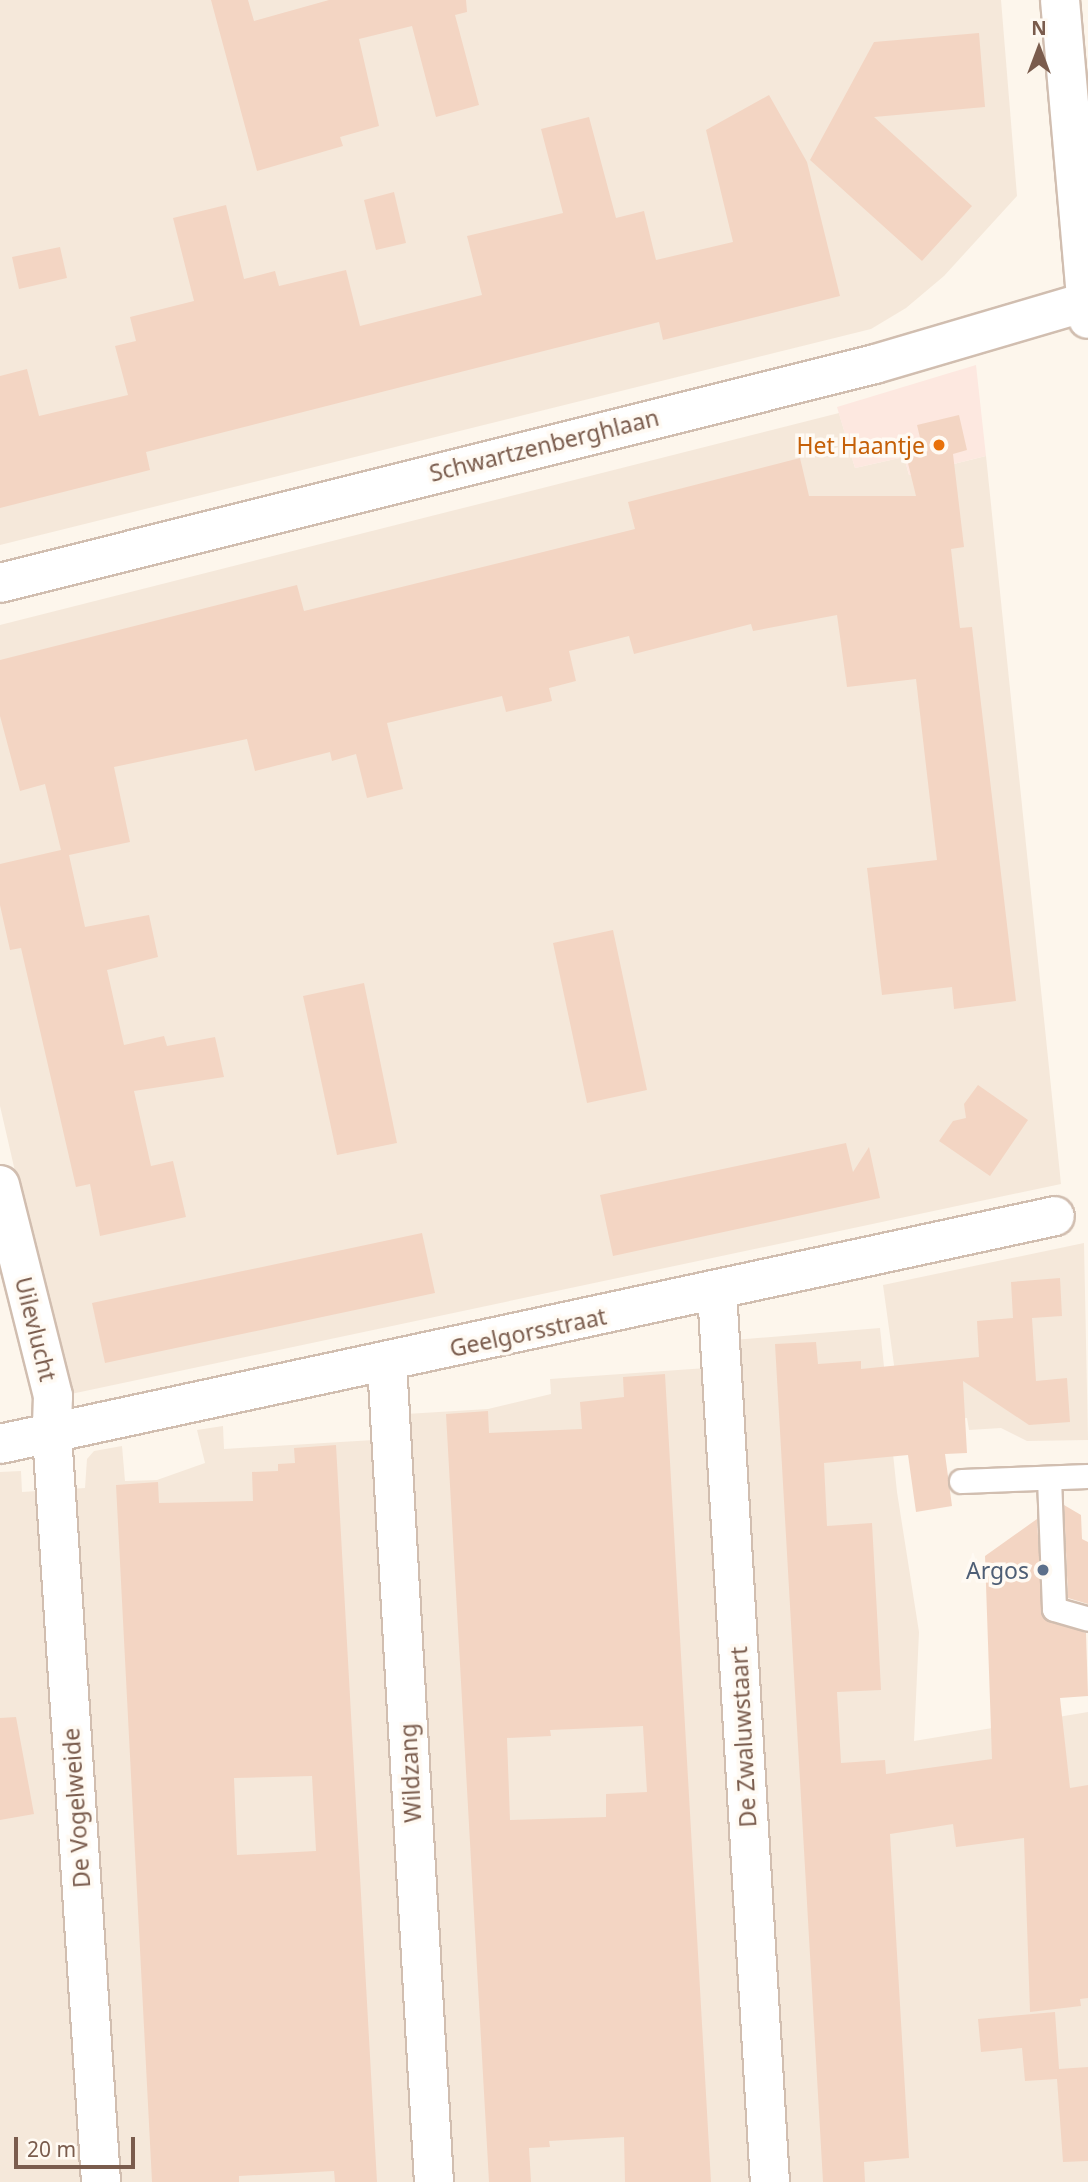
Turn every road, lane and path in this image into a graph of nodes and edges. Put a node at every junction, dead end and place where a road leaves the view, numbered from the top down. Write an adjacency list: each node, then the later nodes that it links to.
1 (1060, 0): 2 (street)
2 (1087, 307): 3 (street, Schwartzenberghlaan)
3 (0, 583)
4 (0, 1185): 8 (street, Uilevlucht)
5 (1055, 1216): 6 (street, Geelgorsstraat)
6 (717, 1291): 7 (street, Geelgorsstraat); 16 (street, De Zwaluwstaart)
7 (387, 1363): 8 (street, Geelgorsstraat); 15 (street, Wildzang)
8 (52, 1434): 9 (street, Geelgorsstraat); 14 (street, De Vogelweide)
9 (0, 1444)
10 (1088, 1476): 11 (lane)
11 (1049, 1478): 12 (lane); 13 (lane)
12 (961, 1481)
13 (1088, 1619)
14 (101, 2182)
15 (434, 2182)
16 (770, 2182)

